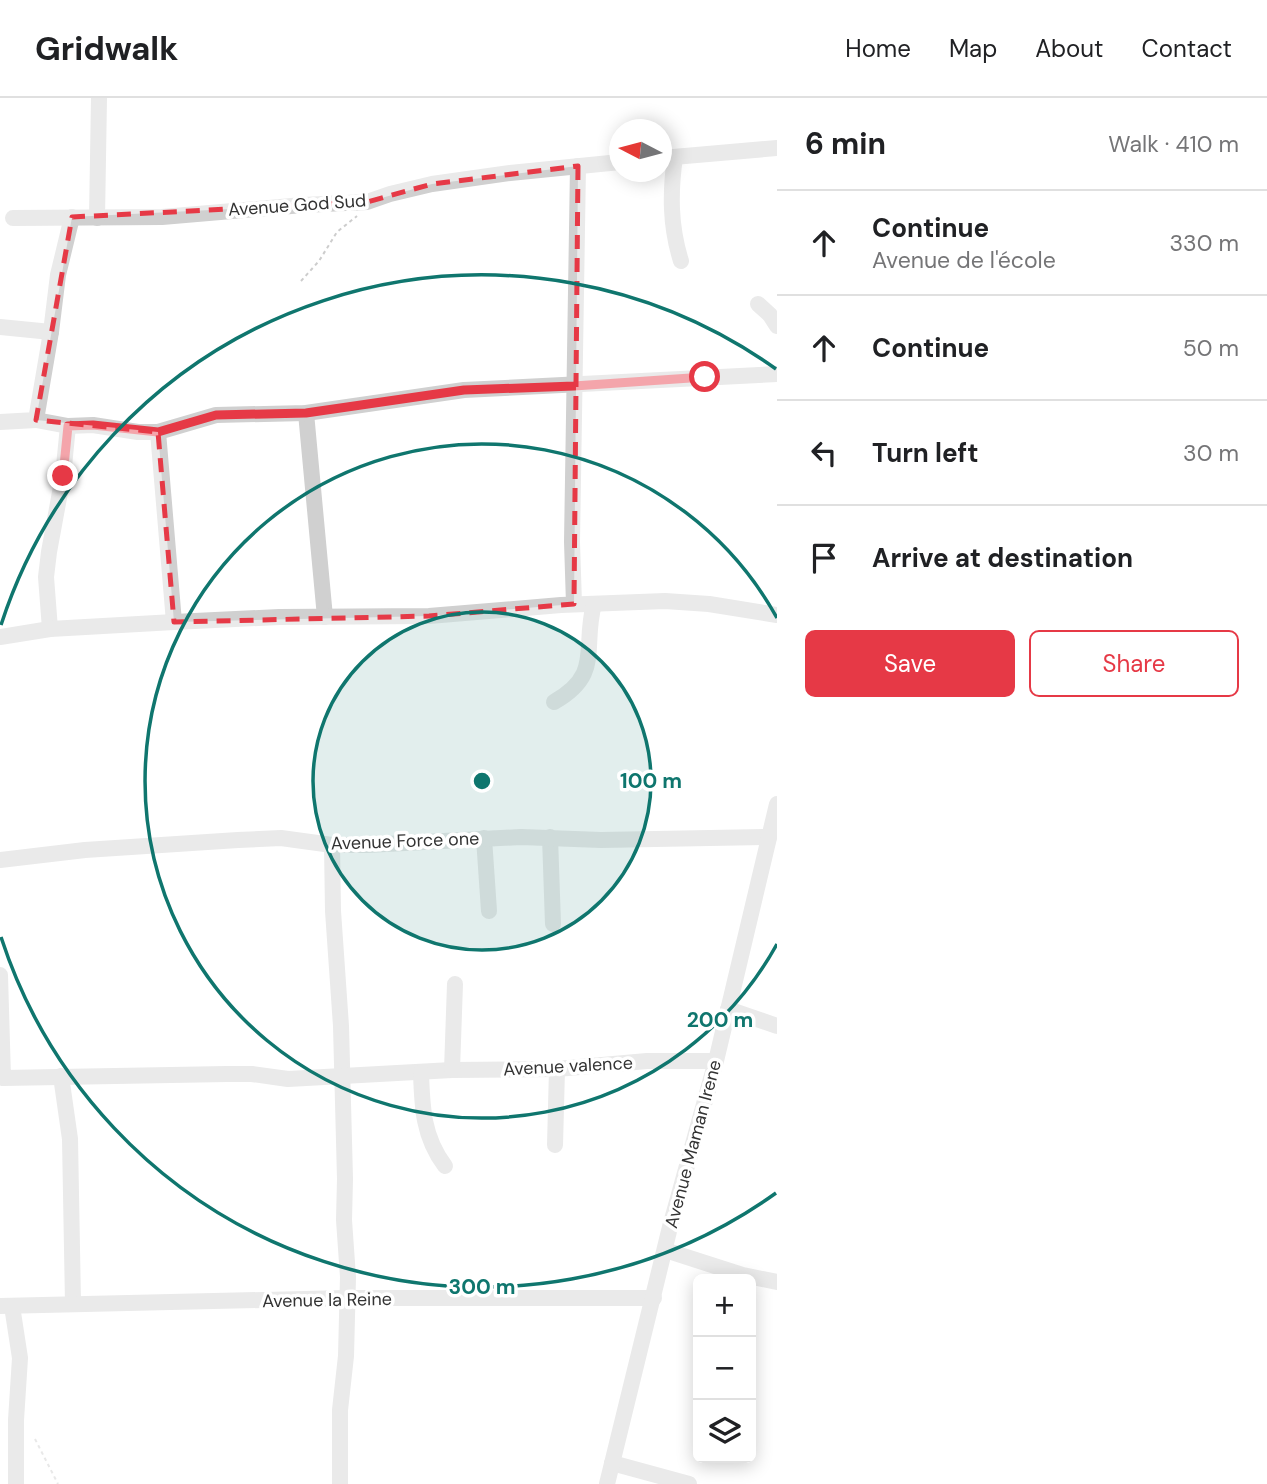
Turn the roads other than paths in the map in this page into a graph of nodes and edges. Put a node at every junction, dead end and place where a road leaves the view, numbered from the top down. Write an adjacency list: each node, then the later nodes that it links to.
1 (99, 98): 9 (street)
2 (777, 148): 3 (street)
3 (672, 157)
4 (609, 163): 5 (street, Avenue God Sud)
5 (578, 166): 9 (street, Avenue God Sud); 16 (street)
6 (670, 182): 10 (street)
7 (72, 217): 8 (street, Avenue God Sud); 9 (street, Avenue God Sud); 14 (street)
8 (13, 218)
9 (97, 218)
10 (681, 261)
11 (758, 304): 12 (street)
12 (777, 326)
13 (0, 327): 14 (street)
14 (51, 332): 18 (street)
15 (777, 374): 16 (street)
16 (574, 386): 17 (street); 22 (street)
17 (306, 413): 21 (street); 25 (street)
18 (36, 420): 19 (street); 20 (street)
19 (0, 422)
20 (68, 426): 21 (street); 27 (street)
21 (158, 432): 26 (street)
22 (574, 604): 23 (street); 25 (street)
23 (594, 604): 24 (street); 29 (street)
24 (777, 615)
25 (325, 617): 26 (street)
26 (174, 622): 27 (street)
27 (50, 629): 28 (street)
28 (0, 636)
29 (554, 702)
30 (777, 804): 32 (street, Avenue Maman Irene)
31 (550, 837): 32 (street, Avenue Force one); 33 (street, Avenue Force one); 37 (street)
32 (769, 837): 40 (street, Avenue Maman Irene)
33 (484, 838): 34 (street, Avenue Force one); 36 (street)
34 (332, 845): 35 (street, Avenue Force one); 47 (street)
35 (0, 860)
36 (489, 911)
37 (554, 924)
38 (0, 975): 46 (street, Avenue valence)
39 (455, 984): 44 (street)
40 (728, 1009): 41 (street); 42 (street, Avenue Maman Irene)
41 (777, 1026)
42 (716, 1061): 43 (street, Avenue valence); 50 (street, Avenue Maman Irene)
43 (556, 1069): 44 (street, Avenue valence); 48 (street)
44 (452, 1070): 45 (street, Avenue valence)
45 (421, 1072): 47 (street, Avenue valence); 49 (street)
46 (61, 1076): 47 (street, Avenue valence); 54 (street)
47 (342, 1076): 52 (street)
48 (555, 1145)
49 (445, 1166)
50 (665, 1250): 51 (street); 53 (street, Avenue Maman Irene)
51 (777, 1282)
52 (346, 1298): 53 (street, Avenue la Reine); 54 (street, Avenue la Reine); 59 (street)
53 (654, 1298): 56 (street, Avenue Maman Irene)
54 (73, 1303): 55 (street, Avenue la Reine)
55 (6, 1306): 58 (street)
56 (612, 1463): 57 (street); 60 (street, Avenue Maman Irene)
57 (656, 1479): 61 (street)
58 (16, 1484)
59 (340, 1484)
60 (607, 1484)
61 (689, 1484)

